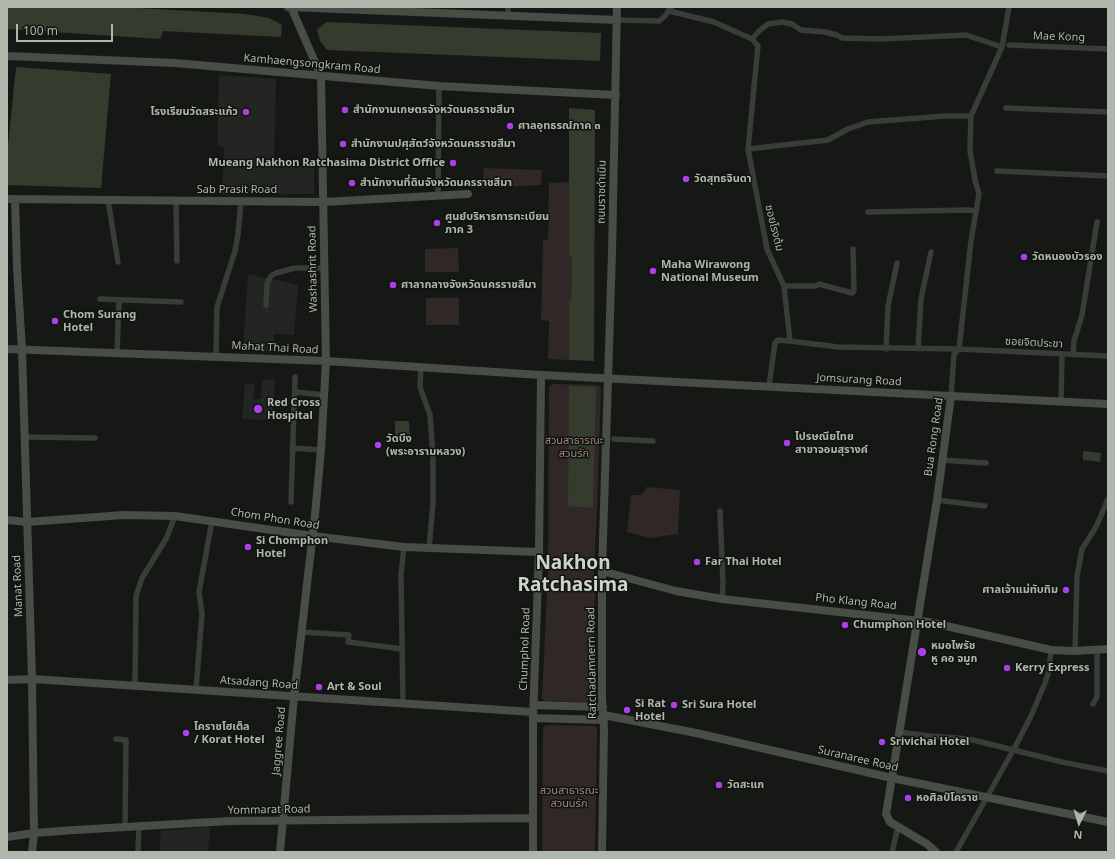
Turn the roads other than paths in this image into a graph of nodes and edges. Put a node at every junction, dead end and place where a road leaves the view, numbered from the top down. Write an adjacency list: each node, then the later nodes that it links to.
1 (288, 7): 2 (street)
2 (292, 7): 7 (street); 14 (street, Washashrit Road)
3 (508, 7): 7 (street)
4 (617, 7): 8 (street, ถนนราชดำเนิน)
5 (1009, 7): 11 (street, Bua Rong Road)
6 (670, 9): 8 (street); 9 (street)
7 (508, 16): 8 (street)
8 (617, 20): 16 (street, ถนนราชดำเนิน)
9 (752, 39): 11 (street); 20 (street, ซอยโรงต้ม)
10 (1009, 45): 12 (street, Mae Kong)
11 (1002, 47): 19 (street, Bua Rong Road)
12 (1108, 49)
13 (7, 56): 14 (street, Kamhaengsongkram Road)
14 (321, 76): 15 (street, Kamhaengsongkram Road); 29 (street, Washashrit Road)
15 (439, 86): 16 (street, Kamhaengsongkram Road); 24 (street)
16 (616, 95): 59 (street, ถนนราชดำเนิน)
17 (1006, 108): 18 (street)
18 (1108, 112)
19 (972, 116): 20 (street); 30 (street, Bua Rong Road)
20 (748, 149): 39 (street, ซอยโรงต้ม)
21 (997, 171): 22 (street)
22 (1108, 176)
23 (468, 194): 24 (street, Sab Prasit Road)
24 (438, 196): 29 (street, Sab Prasit Road)
25 (11, 199): 26 (street, Sab Prasit Road); 49 (street, Manat Road)
26 (108, 200): 27 (street, Sab Prasit Road); 36 (street)
27 (176, 201): 28 (street, Sab Prasit Road); 35 (street)
28 (241, 202): 29 (street, Sab Prasit Road); 53 (street)
29 (323, 202): 38 (street, Washashrit Road)
30 (976, 211): 31 (street); 48 (street, Bua Rong Road)
31 (868, 212)
32 (1097, 222): 52 (street)
33 (853, 249): 39 (street)
34 (931, 252): 47 (street)
35 (177, 261)
36 (118, 262)
37 (897, 263): 46 (street)
38 (324, 268): 43 (street); 55 (street, Washashrit Road)
39 (784, 286): 44 (street, ซอยโรงต้ม)
40 (100, 299): 41 (street)
41 (119, 300): 42 (street); 50 (street)
42 (181, 302)
43 (266, 306)
44 (790, 341): 46 (street); 60 (street)
45 (7, 349): 49 (street, Mahat Thai Road)
46 (886, 349): 47 (street)
47 (918, 349): 48 (street)
48 (959, 349): 51 (street, ซอยจิตประชา); 63 (street, Bua Rong Road)
49 (22, 350): 50 (street, Mahat Thai Road); 66 (street, Manat Road)
50 (117, 353): 53 (street, Mahat Thai Road)
51 (1062, 354): 52 (street, ซอยจิตประชา); 64 (street)
52 (1073, 355): 54 (street, ซอยจิตประชา)
53 (216, 356): 55 (street, Mahat Thai Road)
54 (1108, 356)
55 (326, 361): 56 (street, Mahat Thai Road); 62 (street, Washashrit Road)
56 (422, 366): 57 (street, Mahat Thai Road); 85 (street)
57 (541, 374): 59 (street, Mahat Thai Road); 86 (street, Chumphol Road)
58 (295, 377): 61 (street)
59 (608, 378): 60 (street, Jomsurang Road); 87 (street, Ratchadamnern Road)
60 (769, 386): 63 (street, Jomsurang Road)
61 (294, 392): 62 (street); 70 (street)
62 (325, 395): 71 (street, Washashrit Road)
63 (951, 396): 64 (street, Jomsurang Road); 72 (street, Bua Rong Road)
64 (1061, 401): 65 (street, Jomsurang Road)
65 (1108, 404)
66 (24, 438): 67 (street); 82 (street, Manat Road)
67 (95, 438)
68 (614, 439): 69 (street)
69 (653, 441)
70 (292, 448): 71 (street); 76 (street)
71 (321, 450): 83 (street, Washashrit Road)
72 (942, 460): 73 (street); 75 (street, Bua Rong Road)
73 (986, 464)
74 (1108, 499): 95 (street)
75 (936, 500): 77 (street); 89 (street, Bua Rong Road)
76 (291, 502)
77 (984, 506)
78 (720, 511): 88 (street)
79 (175, 516): 81 (street, Chom Phon Road); 82 (street, Chom Phon Road); 98 (street)
80 (7, 520): 82 (street, Chom Phon Road)
81 (212, 521): 83 (street, Chom Phon Road); 99 (street)
82 (27, 522): 96 (street, Manat Road)
83 (313, 536): 84 (street, Chom Phon Road); 90 (street, Jaggree Road)
84 (404, 547): 85 (street, Chom Phon Road); 91 (street)
85 (429, 548): 86 (street, Chom Phon Road)
86 (539, 552): 103 (street, Chumphol Road)
87 (602, 571): 88 (street, Pho Klang Road); 104 (street, Ratchadamnern Road)
88 (722, 599): 89 (street, Pho Klang Road)
89 (918, 620): 93 (street, Pho Klang Road); 105 (street, Bua Rong Road)
90 (302, 632): 91 (street); 100 (street, Jaggree Road)
91 (402, 649): 101 (street)
92 (1108, 649): 94 (street, Pho Klang Road)
93 (1051, 650): 95 (street, Pho Klang Road); 107 (street)
94 (1097, 650): 95 (street, Pho Klang Road); 102 (street)
95 (1074, 651)
96 (32, 679): 97 (street, Atsadang Road); 98 (street, Atsadang Road); 117 (street, Manat Road)
97 (7, 680)
98 (135, 685): 99 (street, Atsadang Road)
99 (196, 690): 100 (street, Atsadang Road)
100 (294, 697): 101 (street, Atsadang Road); 112 (street, Jaggree Road)
101 (403, 704): 103 (street, Atsadang Road)
102 (1093, 704)
103 (533, 712): 104 (street); 104 (street); 111 (street, Chumphol Road)
104 (603, 714): 109 (street, Suranaree Road); 123 (street, Ratchadamnern Road)
105 (899, 732): 107 (street); 109 (street, Bua Rong Road)
106 (116, 739): 115 (street)
107 (1014, 750): 108 (street); 110 (street)
108 (1108, 771)
109 (892, 778): 110 (street, Suranaree Road); 116 (street, Bua Rong Road)
110 (988, 797): 113 (street, Suranaree Road); 126 (street)
111 (533, 818): 112 (street, Yommarat Road); 122 (street, Chumphol Road)
112 (282, 820): 114 (street, Yommarat Road); 121 (street, Jaggree Road)
113 (1108, 822)
114 (139, 826): 115 (street, Yommarat Road); 120 (street)
115 (125, 827): 117 (street, Yommarat Road)
116 (898, 827): 124 (street); 125 (street, Bua Rong Road)
117 (34, 833): 118 (street, Yommarat Road); 119 (street, Manat Road)
118 (7, 837)
119 (32, 852)
120 (138, 852)
121 (280, 852)
122 (533, 852)
123 (602, 852)
124 (892, 852)
125 (936, 852)
126 (956, 852)

